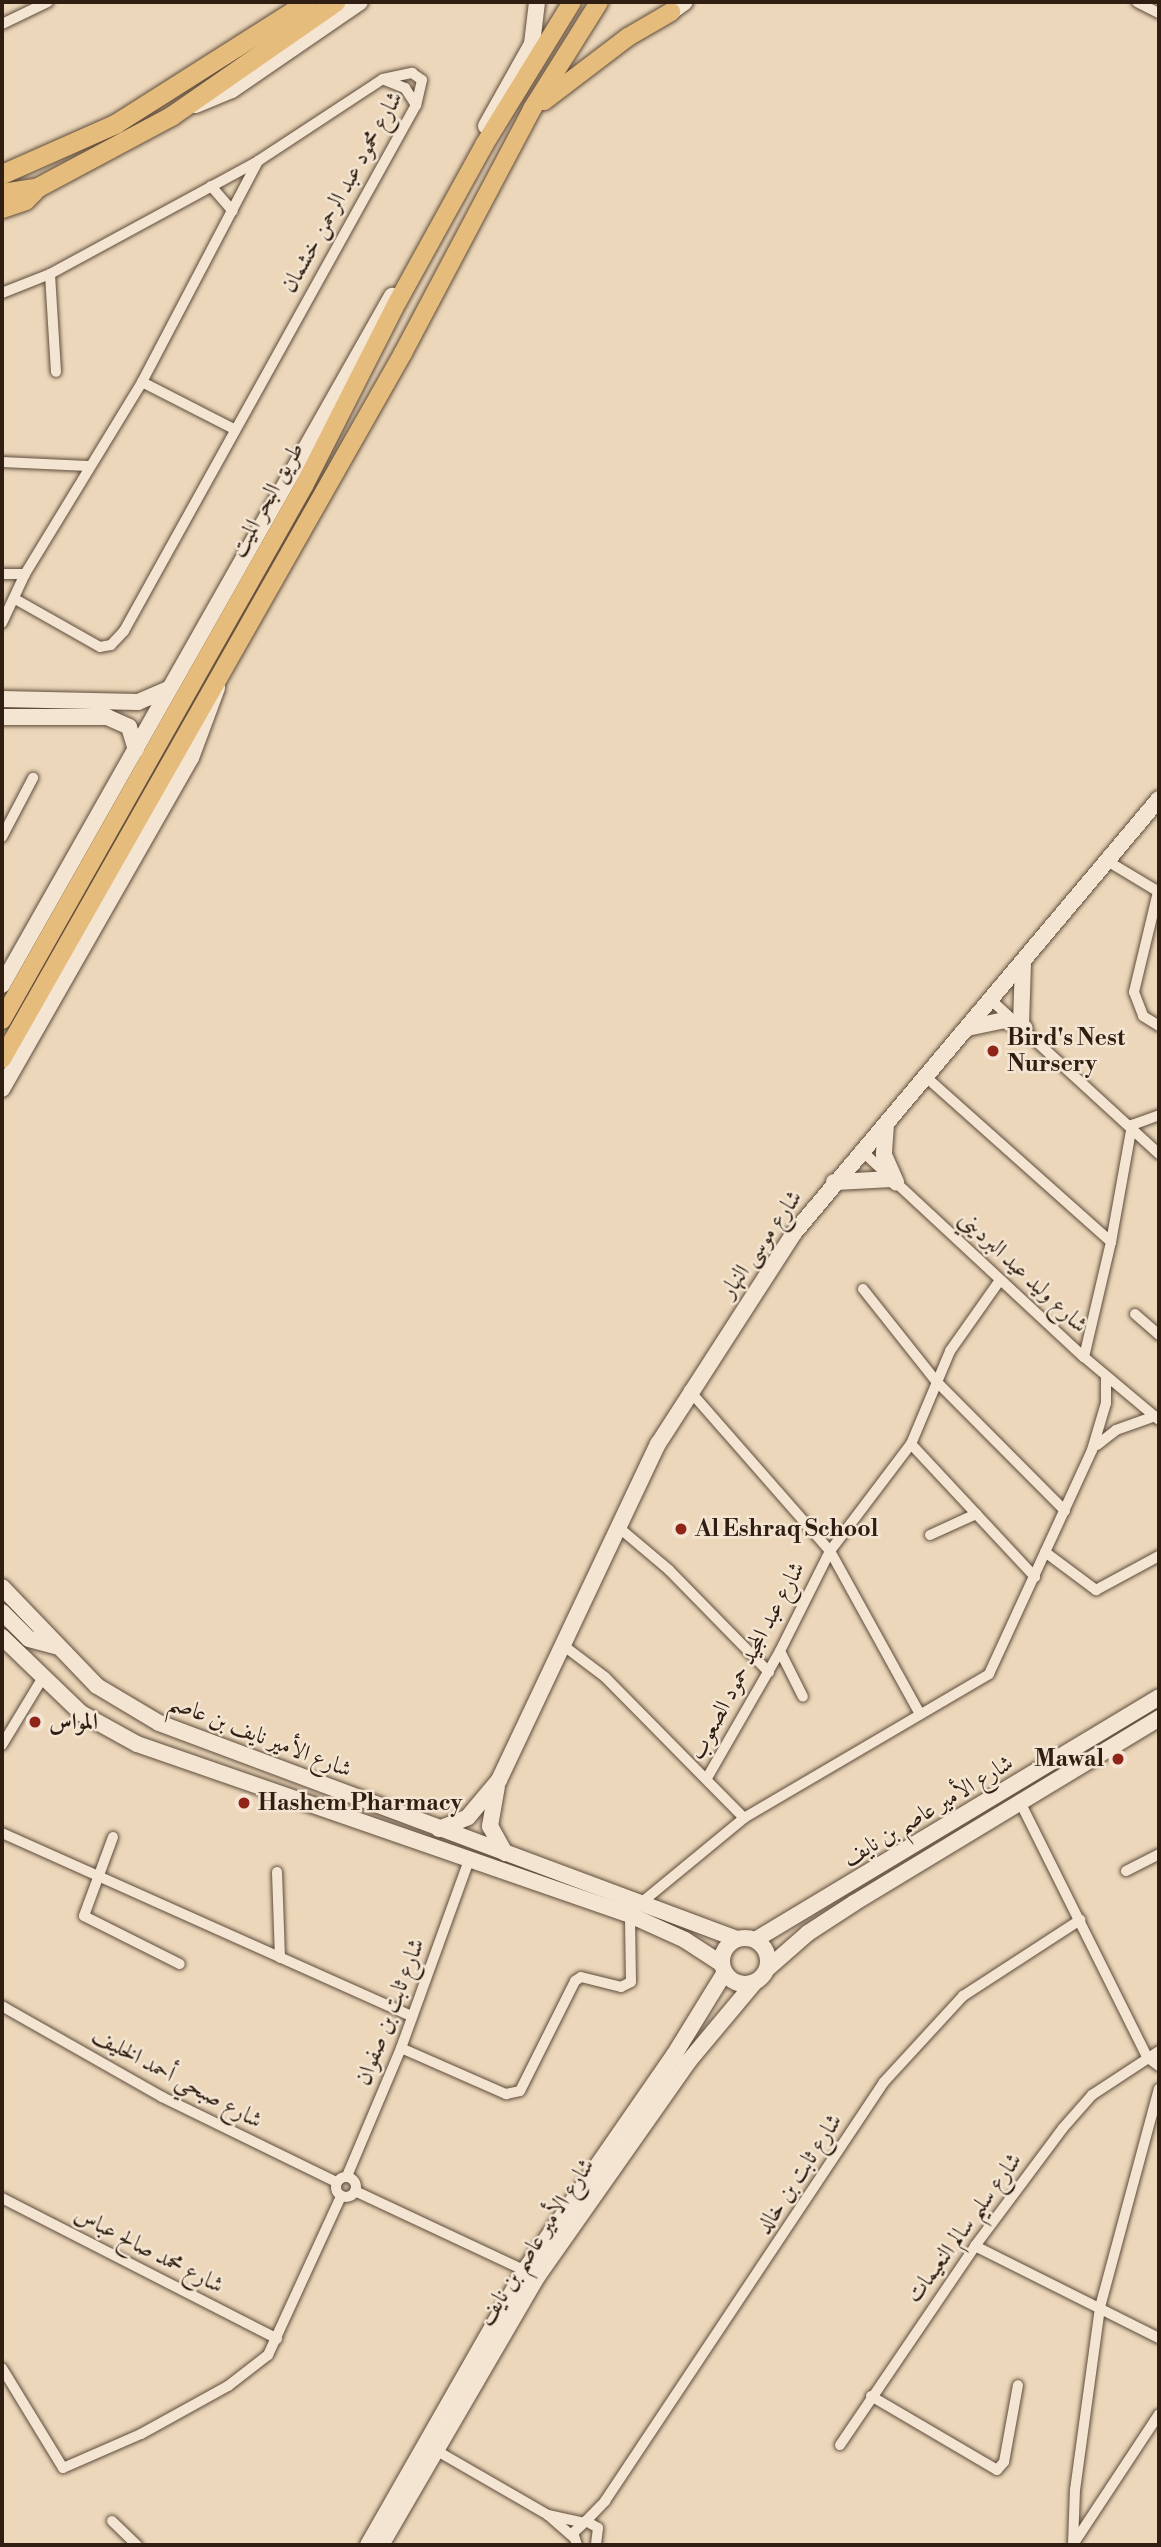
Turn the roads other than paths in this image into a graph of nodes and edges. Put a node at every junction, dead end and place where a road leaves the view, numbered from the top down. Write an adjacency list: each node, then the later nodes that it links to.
1 (48, 2): 11 (street)
2 (307, 2): 17 (highway)
3 (335, 2): 15 (highway)
4 (360, 2): 15 (main road)
5 (537, 2): 35 (main road)
6 (572, 2): 47 (main road, طريق البحر الميت)
7 (599, 2): 14 (main road)
8 (1137, 2): 10 (street)
9 (678, 7): 14 (main road)
10 (1159, 13)
11 (2, 24)
12 (383, 79): 13 (street); 13 (street, شارع محمود عبد الرحمن خشمان); 16 (street, شارع محمود عبد الرحمن خشمان)
13 (416, 105): 27 (street, شارع محمود عبد الرحمن خشمان)
14 (533, 109): 34 (main road)
15 (171, 116): 19 (highway)
16 (258, 161): 18 (street, شارع محمود عبد الرحمن خشمان); 22 (street)
17 (2, 174)
18 (211, 186): 22 (street); 23 (street, شارع محمود عبد الرحمن خشمان)
19 (38, 187): 20 (highway); 21 (highway)
20 (2, 193)
21 (2, 208)
22 (233, 211): 26 (street)
23 (50, 274): 24 (street, شارع محمود عبد الرحمن خشمان); 25 (street)
24 (2, 293)
25 (56, 372)
26 (142, 382): 27 (street); 29 (street)
27 (234, 429): 32 (street, شارع محمود عبد الرحمن خشمان)
28 (2, 463): 29 (street)
29 (88, 466): 31 (street)
30 (2, 574): 31 (street)
31 (26, 574): 32 (street)
32 (15, 599): 33 (street)
33 (2, 623)
34 (221, 671): 51 (main road); 53 (main road)
35 (171, 687): 36 (main road); 38 (main road)
36 (2, 699)
37 (2, 717): 38 (main road)
38 (136, 750): 45 (main road)
39 (33, 778): 41 (street)
40 (1159, 799): 42 (main road, شارع موسى النهار)
41 (2, 837)
42 (1109, 862): 43 (street); 44 (main road, شارع موسى النهار)
43 (1159, 892): 49 (street)
44 (1024, 962): 46 (main road, شارع موسى النهار); 48 (main road)
45 (2, 985)
46 (991, 1000): 48 (street); 50 (main road, شارع موسى النهار)
47 (2, 1020)
48 (1023, 1026): 50 (main road); 56 (street)
49 (1159, 1026)
50 (967, 1028): 52 (main road, شارع موسى النهار)
51 (2, 1059)
52 (926, 1077): 55 (main road, شارع موسى النهار); 61 (street)
53 (2, 1089)
54 (1159, 1115): 56 (street)
55 (886, 1122): 57 (main road, شارع موسى النهار); 59 (main road)
56 (1132, 1125): 58 (street); 61 (street)
57 (862, 1151): 59 (street, شارع وليد عيد البرديني); 60 (main road, شارع موسى النهار)
58 (1159, 1154)
59 (894, 1180): 60 (main road); 62 (street, شارع وليد عيد البرديني)
60 (834, 1182): 69 (main road, شارع موسى النهار)
61 (1111, 1242): 66 (street)
62 (1000, 1280): 66 (street, شارع وليد عيد البرديني); 68 (street, شارع عبد المجيد حمود الصعوب)
63 (863, 1289): 68 (street)
64 (1135, 1314): 65 (street)
65 (1159, 1335)
66 (1084, 1357): 67 (street, شارع وليد عيد البرديني)
67 (1106, 1376): 70 (street, شارع وليد عيد البرديني); 72 (street)
68 (936, 1381): 71 (street, شارع عبد المجيد حمود الصعوب); 73 (street)
69 (689, 1390): 75 (main road, شارع موسى النهار); 77 (street)
70 (1157, 1418): 72 (street)
71 (911, 1444): 74 (street); 77 (street, شارع عبد المجيد حمود الصعوب)
72 (1092, 1450): 73 (street)
73 (1065, 1511): 78 (street)
74 (976, 1514): 76 (street); 80 (street)
75 (617, 1527): 85 (main road, شارع موسى النهار); 87 (street)
76 (930, 1535)
77 (830, 1551): 86 (street, شارع عبد المجيد حمود الصعوب); 91 (street)
78 (1045, 1552): 79 (street); 80 (street)
79 (1159, 1556)
80 (1035, 1577): 91 (street)
81 (2, 1587): 84 (main road, شارع الأمير نايف بن عاصم)
82 (2, 1612): 84 (main road)
83 (2, 1637): 88 (main road, شارع الأمير نايف بن عاصم)
84 (56, 1646): 98 (main road, شارع الأمير نايف بن عاصم)
85 (564, 1646): 94 (street); 95 (main road, شارع موسى النهار)
86 (780, 1651): 87 (street, شارع عبد المجيد حمود الصعوب); 89 (street)
87 (768, 1672): 94 (street, شارع عبد المجيد حمود الصعوب)
88 (42, 1679): 93 (street); 103 (main road, شارع الأمير نايف بن عاصم)
89 (803, 1697)
90 (1159, 1697): 110 (main road, شارع الأمير عاصم بن نايف)
91 (920, 1714): 97 (street)
92 (1159, 1717): 96 (main road, شارع الأمير عاصم بن نايف)
93 (2, 1745)
94 (707, 1778): 97 (street)
95 (499, 1780): 98 (main road, شارع موسى النهار); 101 (main road, شارع موسى النهار)
96 (1019, 1800): 108 (street); 113 (main road, شارع الأمير عاصم بن نايف)
97 (744, 1818): 107 (street)
98 (439, 1829): 101 (main road, شارع الأمير نايف بن عاصم)
99 (2, 1833): 106 (street)
100 (113, 1837): 106 (street)
101 (505, 1853): 107 (main road, شارع الأمير نايف بن عاصم)
102 (1159, 1854): 104 (street)
103 (470, 1860): 107 (main road, شارع الأمير نايف بن عاصم); 117 (street, شارع ثابت بن صفوان)
104 (1126, 1871)
105 (277, 1872): 111 (street)
106 (98, 1878): 111 (street); 112 (street)
107 (635, 1909): 109 (main road, شارع الأمير نايف بن عاصم); 114 (main road, شارع الأمير نايف بن عاصم); 118 (street)
108 (1080, 1920): 120 (street); 138 (street, شارع ثابت بن خالد)
109 (737, 1939): 110 (main road); 114 (main road)
110 (755, 1940): 113 (main road)
111 (281, 1958): 117 (street)
112 (180, 1964)
113 (768, 1965): 115 (main road)
114 (723, 1968): 115 (main road); 128 (main road, شارع الأمير عاصم بن نايف)
115 (755, 1982): 128 (main road, شارع الأمير عاصم بن نايف)
116 (2, 2006): 123 (street, شارع صبحي أحمد الخليف)
117 (411, 2016): 118 (street, شارع ثابت بن صفوان)
118 (401, 2048): 123 (street, شارع ثابت بن صفوان)
119 (1159, 2052): 120 (street, شارع سليم سالم النعيمات)
120 (1147, 2057): 121 (street); 127 (street, شارع سليم سالم النعيمات)
121 (1159, 2066)
122 (1159, 2089): 129 (street)
123 (341, 2179): 124 (street); 125 (street)
124 (355, 2191): 125 (street); 128 (street)
125 (341, 2196): 131 (street)
126 (2, 2198): 131 (street, شارع محمد صالح عباس)
127 (975, 2246): 129 (street); 134 (street, شارع سليم سالم النعيمات)
128 (531, 2274): 137 (main road, شارع الأمير عاصم بن نايف)
129 (1100, 2307): 130 (street); 148 (street)
130 (1159, 2338)
131 (276, 2339): 132 (street)
132 (4, 2375)
133 (1018, 2385): 134 (street)
134 (871, 2396): 136 (street, شارع سليم سالم النعيمات)
135 (1159, 2414): 148 (street)
136 (840, 2445)
137 (432, 2448): 139 (street); 145 (main road, شارع الأمير عاصم بن نايف); 146 (main road, شارع الأمير عاصم بن نايف)
138 (605, 2501): 141 (street, شارع ثابت بن خالد); 142 (street, شارع ثابت بن خالد)
139 (548, 2515): 141 (street); 143 (street)
140 (112, 2521): 144 (street)
141 (584, 2522): 142 (street); 143 (street, شارع ثابت بن خالد)
142 (598, 2537): 147 (street)
143 (574, 2542)
144 (137, 2545)
145 (368, 2545)
146 (381, 2545)
147 (610, 2545)
148 (1073, 2545)

